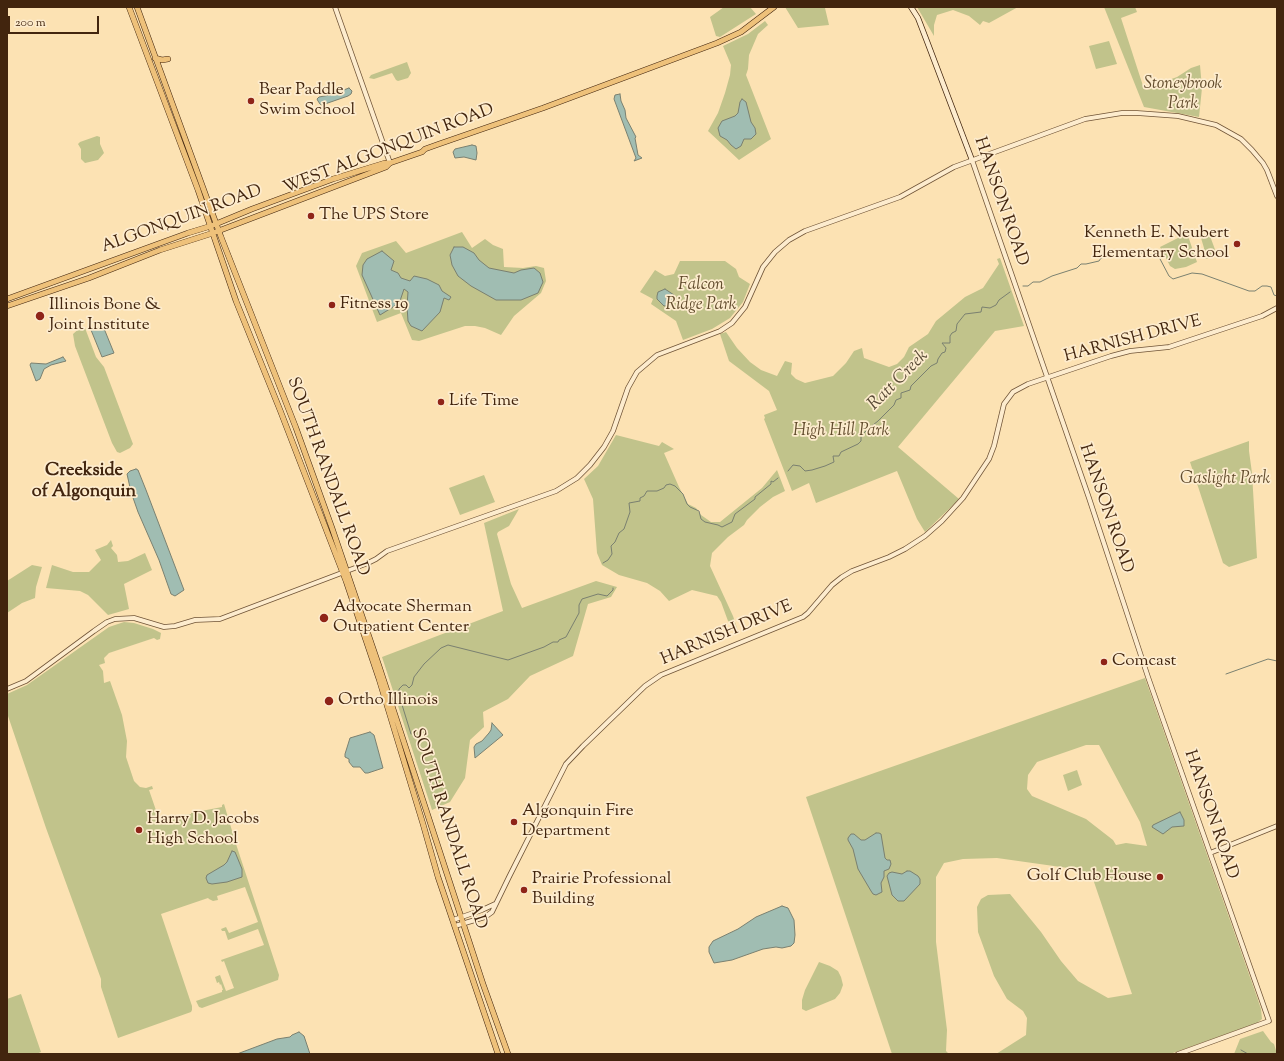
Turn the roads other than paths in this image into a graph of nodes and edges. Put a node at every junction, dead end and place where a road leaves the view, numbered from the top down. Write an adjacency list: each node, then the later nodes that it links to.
1 (129, 7): 16 (main road, SOUTH RANDALL ROAD)
2 (137, 7): 6 (main road, SOUTH RANDALL ROAD)
3 (335, 7): 9 (street)
4 (774, 7): 9 (main road, WEST ALGONQUIN ROAD)
5 (911, 7): 8 (main road, HANSON ROAD)
6 (155, 58): 7 (main road); 15 (main road, SOUTH RANDALL ROAD)
7 (168, 59)
8 (972, 160): 11 (street); 22 (street, HANSON ROAD); 23 (street)
9 (390, 163): 10 (main road, ALGONQUIN ROAD); 13 (main road, WEST ALGONQUIN ROAD)
10 (322, 183): 12 (main road, ALGONQUIN ROAD); 13 (main road)
11 (1277, 196)
12 (284, 197): 14 (main road); 15 (main road, ALGONQUIN ROAD)
13 (286, 204): 14 (main road, WEST ALGONQUIN ROAD)
14 (256, 216): 17 (main road, WEST ALGONQUIN ROAD)
15 (216, 224): 16 (main road, ALGONQUIN ROAD); 17 (main road, SOUTH RANDALL ROAD)
16 (211, 226): 18 (main road, SOUTH RANDALL ROAD); 19 (main road, ALGONQUIN ROAD)
17 (219, 230): 18 (main road, WEST ALGONQUIN ROAD); 23 (main road, SOUTH RANDALL ROAD)
18 (213, 233): 20 (main road, WEST ALGONQUIN ROAD); 23 (main road, SOUTH RANDALL ROAD)
19 (7, 299)
20 (7, 306)
21 (1277, 308): 22 (street, HARNISH DRIVE)
22 (1047, 377): 26 (street, HANSON ROAD); 27 (street, HARNISH DRIVE)
23 (345, 572): 24 (street); 28 (main road, SOUTH RANDALL ROAD); 29 (main road, SOUTH RANDALL ROAD)
24 (7, 690)
25 (1277, 826): 26 (street)
26 (1210, 853): 34 (street, HANSON ROAD)
27 (495, 904): 28 (street); 30 (street, HARNISH DRIVE)
28 (462, 916): 29 (street); 30 (main road, SOUTH RANDALL ROAD)
29 (453, 920): 31 (main road, SOUTH RANDALL ROAD)
30 (464, 924): 31 (street, HARNISH DRIVE); 33 (main road, SOUTH RANDALL ROAD)
31 (455, 926): 32 (main road, SOUTH RANDALL ROAD)
32 (498, 1054)
33 (508, 1054)
34 (1178, 1054)

